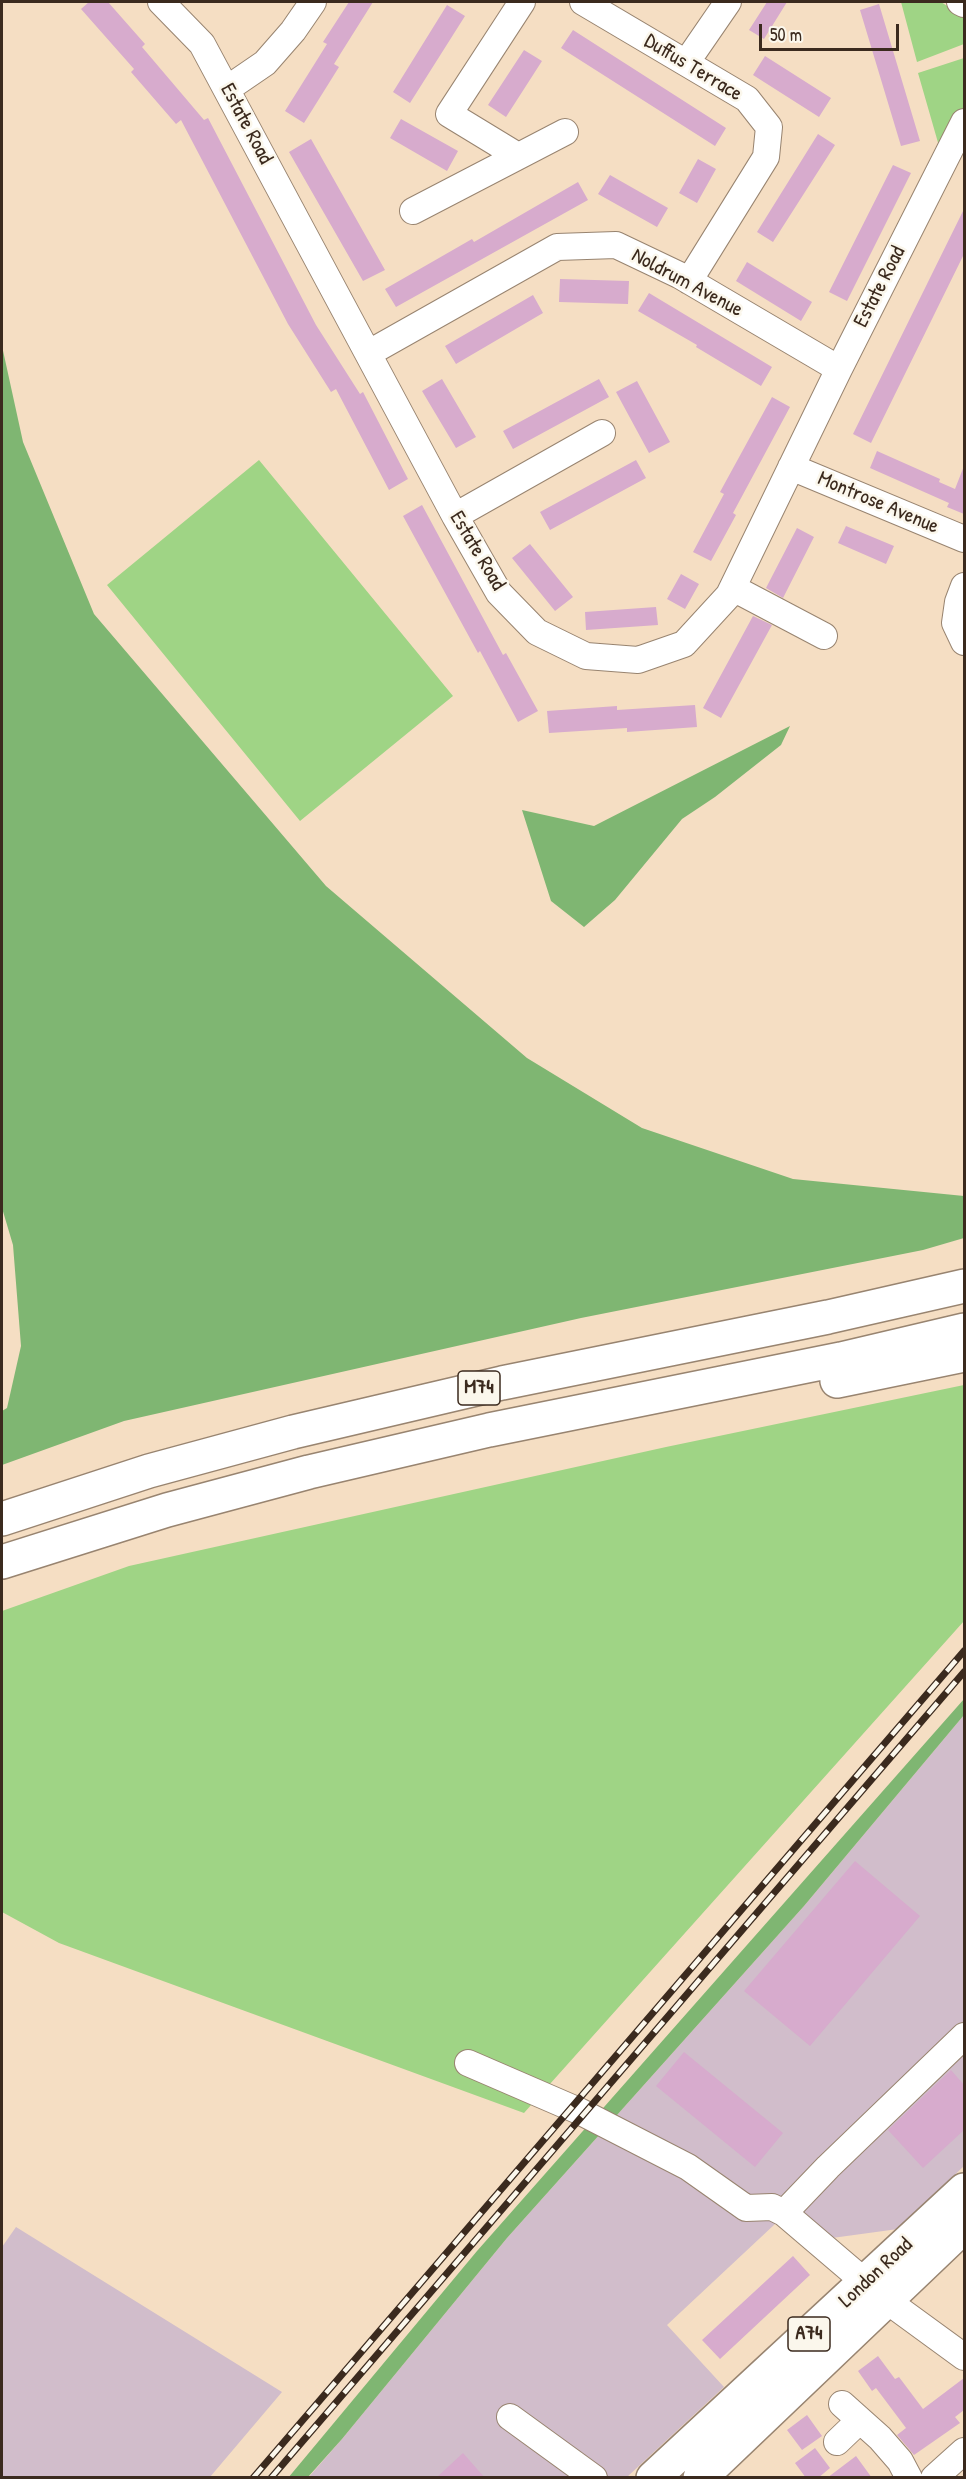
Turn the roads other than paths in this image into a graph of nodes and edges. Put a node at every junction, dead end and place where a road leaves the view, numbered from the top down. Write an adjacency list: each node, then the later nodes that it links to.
1 (161, 2): 9 (street, Estate Road)
2 (313, 2): 9 (street)
3 (522, 2): 12 (street)
4 (583, 2): 8 (street, Duffus Terrace)
5 (728, 2): 8 (street)
6 (960, 2): 7 (street)
7 (964, 4)
8 (686, 63): 15 (street, Duffus Terrace)
9 (227, 89): 16 (street, Estate Road)
10 (964, 122): 13 (street, Estate Road)
11 (565, 132): 12 (street)
12 (518, 156): 14 (street)
13 (956, 161): 17 (street, Estate Road)
14 (413, 211)
15 (689, 281): 16 (street, Noldrum Avenue); 17 (street, Noldrum Avenue)
16 (369, 353): 20 (street, Estate Road)
17 (839, 369): 19 (street, Estate Road)
18 (602, 433): 20 (street)
19 (791, 467): 21 (street, Montrose Avenue); 23 (street, Estate Road)
20 (454, 516): 23 (street, Estate Road)
21 (964, 539)
22 (964, 586): 25 (street)
23 (734, 588): 24 (street)
24 (824, 636)
25 (964, 642)
26 (964, 1286): 30 (main road, M74)
27 (964, 1330): 29 (main road, M74)
28 (964, 1355): 29 (main road)
29 (167, 1510): 31 (main road, M74)
30 (2, 1519)
31 (2, 1562)
32 (964, 2036): 35 (street)
33 (468, 2063): 35 (street)
34 (964, 2190): 37 (main road, London Road / A74)
35 (784, 2213): 37 (street)
36 (964, 2226): 37 (main road, London Road / A74)
37 (875, 2292): 38 (street); 43 (main road, London Road / A74); 44 (main road, London Road / A74)
38 (964, 2357)
39 (510, 2417): 42 (street)
40 (837, 2442): 45 (street)
41 (964, 2451): 46 (street)
42 (594, 2478)
43 (653, 2478)
44 (700, 2478)
45 (909, 2478)
46 (934, 2478)

